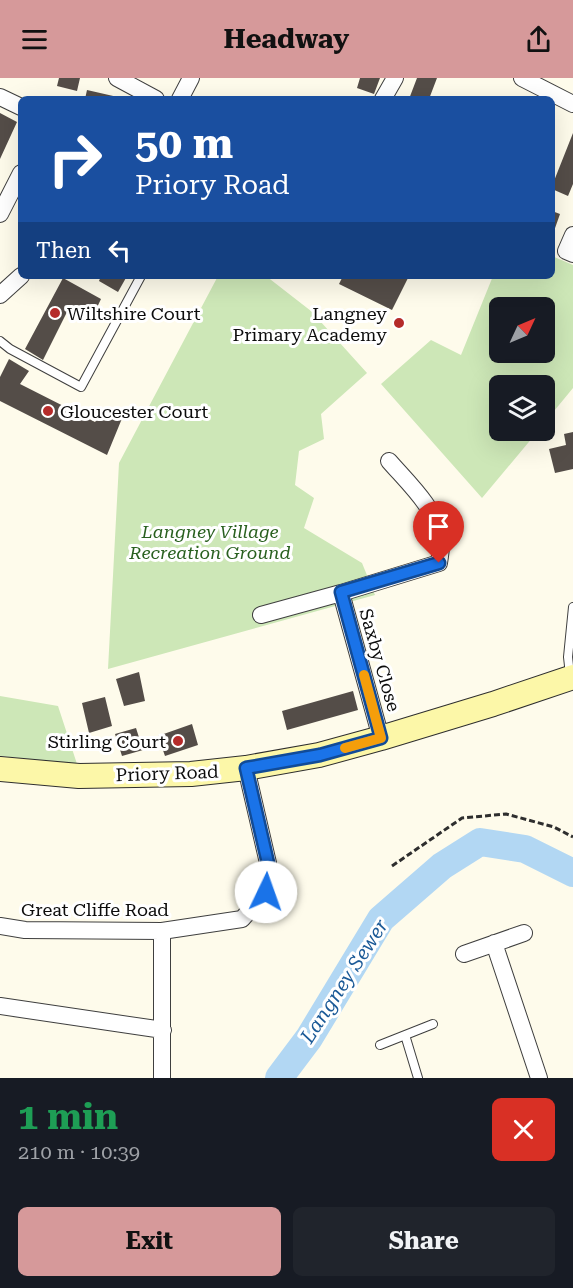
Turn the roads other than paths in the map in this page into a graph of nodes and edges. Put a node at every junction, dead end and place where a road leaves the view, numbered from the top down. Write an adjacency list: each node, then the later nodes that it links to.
1 (117, 78): 5 (street)
2 (191, 78): 6 (street)
3 (395, 78): 7 (street)
4 (522, 78): 9 (street)
5 (150, 96)
6 (182, 96)
7 (385, 96)
8 (0, 97): 10 (street)
9 (573, 104)
10 (18, 106)
11 (18, 179): 12 (street)
12 (0, 214)
13 (573, 235): 14 (street)
14 (573, 254)
15 (18, 279): 17 (street)
16 (139, 279): 18 (lane)
17 (0, 295)
18 (0, 341)
19 (389, 461): 20 (street, Saxby Close)
20 (341, 592): 22 (street, Saxby Close); 24 (street, Saxby Close)
21 (573, 607): 23 (lane)
22 (261, 615)
23 (571, 678): 24 (street, Priory Road)
24 (381, 738): 25 (street, Priory Road)
25 (246, 768): 26 (street, Priory Road); 28 (street, Great Cliffe Road)
26 (0, 769)
27 (0, 926): 28 (street, Great Cliffe Road)
28 (162, 931): 34 (street)
29 (524, 933): 30 (street)
30 (494, 944): 31 (street); 39 (street)
31 (464, 954)
32 (0, 1006): 34 (street)
33 (433, 1024): 35 (lane)
34 (163, 1030): 37 (street)
35 (405, 1035): 36 (lane); 38 (lane)
36 (380, 1045)
37 (162, 1078)
38 (418, 1078)
39 (539, 1078)

